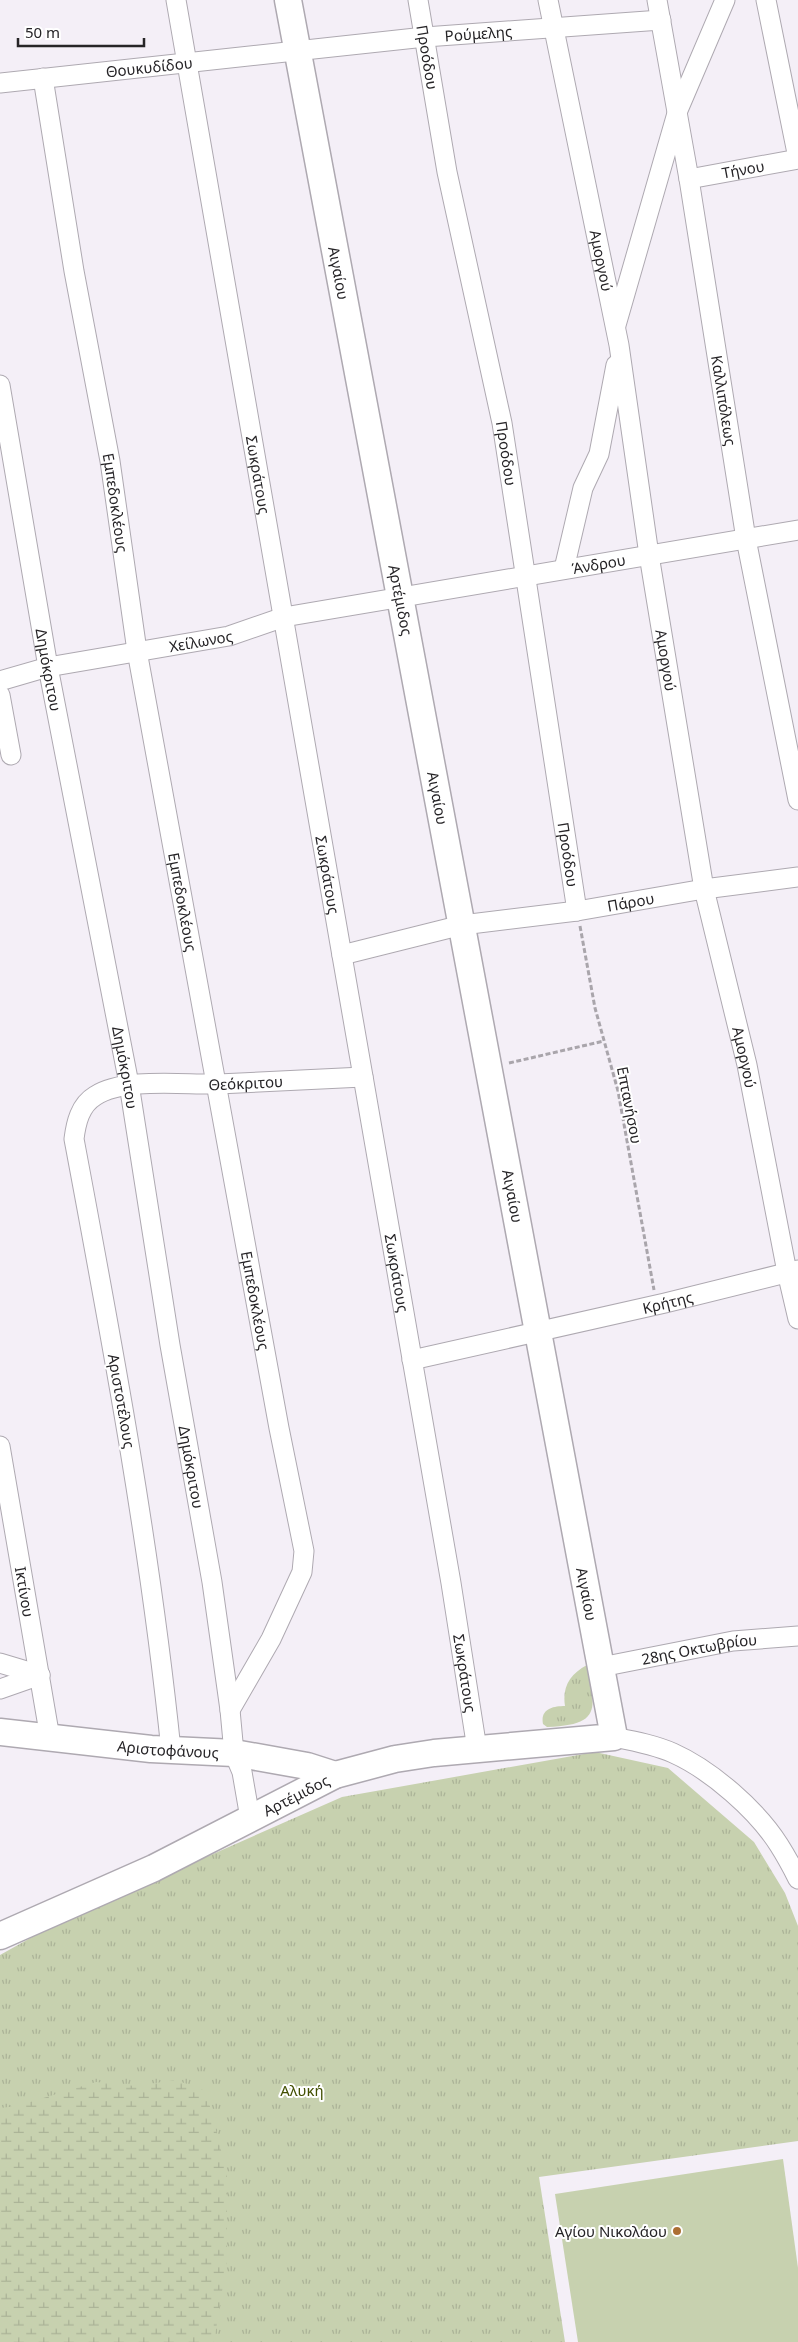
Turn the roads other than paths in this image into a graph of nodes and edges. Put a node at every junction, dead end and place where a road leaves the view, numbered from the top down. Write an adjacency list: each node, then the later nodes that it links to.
1 (176, 0): 12 (street, Σωκράτους)
2 (288, 0): 11 (main road, Αιγαίου)
3 (418, 0): 10 (street, Προόδου)
4 (548, 0): 9 (street, Αμοργού)
5 (657, 0): 8 (street, Καλλιπόλεως)
6 (725, 0): 15 (street)
7 (766, 0): 16 (street)
8 (661, 20): 9 (street, Ρούμελης); 15 (street, Καλλιπόλεως)
9 (553, 27): 10 (street, Ρούμελης); 18 (street, Αμοργού)
10 (425, 37): 11 (street, Ρούμελης); 25 (street, Προόδου)
11 (297, 49): 12 (street, Θουκυδίδου); 22 (main road, Αιγαίου)
12 (187, 64): 13 (street, Θουκυδίδου); 27 (street, Σωκράτους)
13 (43, 78): 14 (street, Θουκυδίδου); 28 (street, Εμπεδοκλέους)
14 (0, 83)
15 (678, 110): 17 (street, Καλλιπόλεως); 18 (street)
16 (798, 158): 17 (street, Τήνου)
17 (689, 179): 21 (street, Καλλιπόλεως)
18 (615, 329): 23 (street, Αμοργού); 24 (street)
19 (0, 385): 30 (street, Δημόκριτου)
20 (798, 530): 21 (street, Άνδρου)
21 (746, 538): 23 (street, Άνδρου); 34 (street, Καλλιπόλεως)
22 (391, 547): 26 (main road, Αρτέμιδος)
23 (649, 555): 24 (street, Άνδρου); 36 (street, Αμοργού)
24 (564, 569): 25 (street, Άνδρου)
25 (526, 575): 26 (street, Άνδρου); 37 (street, Προόδου)
26 (400, 596): 27 (street, Χείλωνος); 29 (main road, Αρτέμιδος)
27 (284, 617): 28 (street, Χείλωνος); 39 (street, Σωκράτους)
28 (137, 651): 30 (street, Χείλωνος); 42 (street, Εμπεδοκλέους)
29 (411, 654): 38 (main road, Αιγαίου)
30 (48, 667): 31 (street, Χείλωνος); 41 (street, Δημόκριτου)
31 (0, 681)
32 (0, 695): 33 (street)
33 (11, 755)
34 (798, 800)
35 (798, 877): 36 (street, Πάρου)
36 (704, 889): 37 (street, Πάρου); 43 (street, Αμοργού)
37 (577, 911): 38 (street, Πάρου)
38 (462, 925): 39 (street, Πάρου); 45 (main road, Αιγαίου)
39 (342, 955): 40 (street, Σωκράτους)
40 (363, 1077): 42 (street, Θεόκριτου); 46 (street, Σωκράτους)
41 (128, 1084): 42 (street, Θεόκριτου); 53 (street, Δημόκριτου); 57 (street, Αριστοτέλους)
42 (217, 1084): 53 (street, Εμπεδοκλέους)
43 (792, 1271): 44 (street, Αμοργού); 45 (street, Κρήτης)
44 (798, 1319)
45 (538, 1332): 46 (street, Κρήτης); 50 (main road, Αιγαίου)
46 (412, 1360): 58 (street, Σωκράτους)
47 (0, 1446): 51 (street, Ικτίνου)
48 (798, 1636): 50 (street, 28ης Οκτωβρίου)
49 (0, 1663): 51 (street)
50 (601, 1667): 55 (main road, Αιγαίου)
51 (40, 1675): 52 (street); 56 (street, Ικτίνου)
52 (0, 1689)
53 (230, 1710): 59 (street, Δημόκριτου)
54 (0, 1732): 56 (main road, Αριστοφάνους)
55 (614, 1737): 58 (main road, Αρτέμιδος); 62 (street)
56 (50, 1738): 57 (main road, Αριστοφάνους)
57 (171, 1750): 59 (main road, Αριστοφάνους)
58 (477, 1750): 60 (main road, Αρτέμιδος)
59 (234, 1753): 60 (main road, Αριστοφάνους); 61 (street, Δημόκριτου)
60 (335, 1775): 61 (main road, Αρτέμιδος)
61 (250, 1818): 63 (main road, Αρτέμιδος)
62 (798, 1878)
63 (0, 1936)

